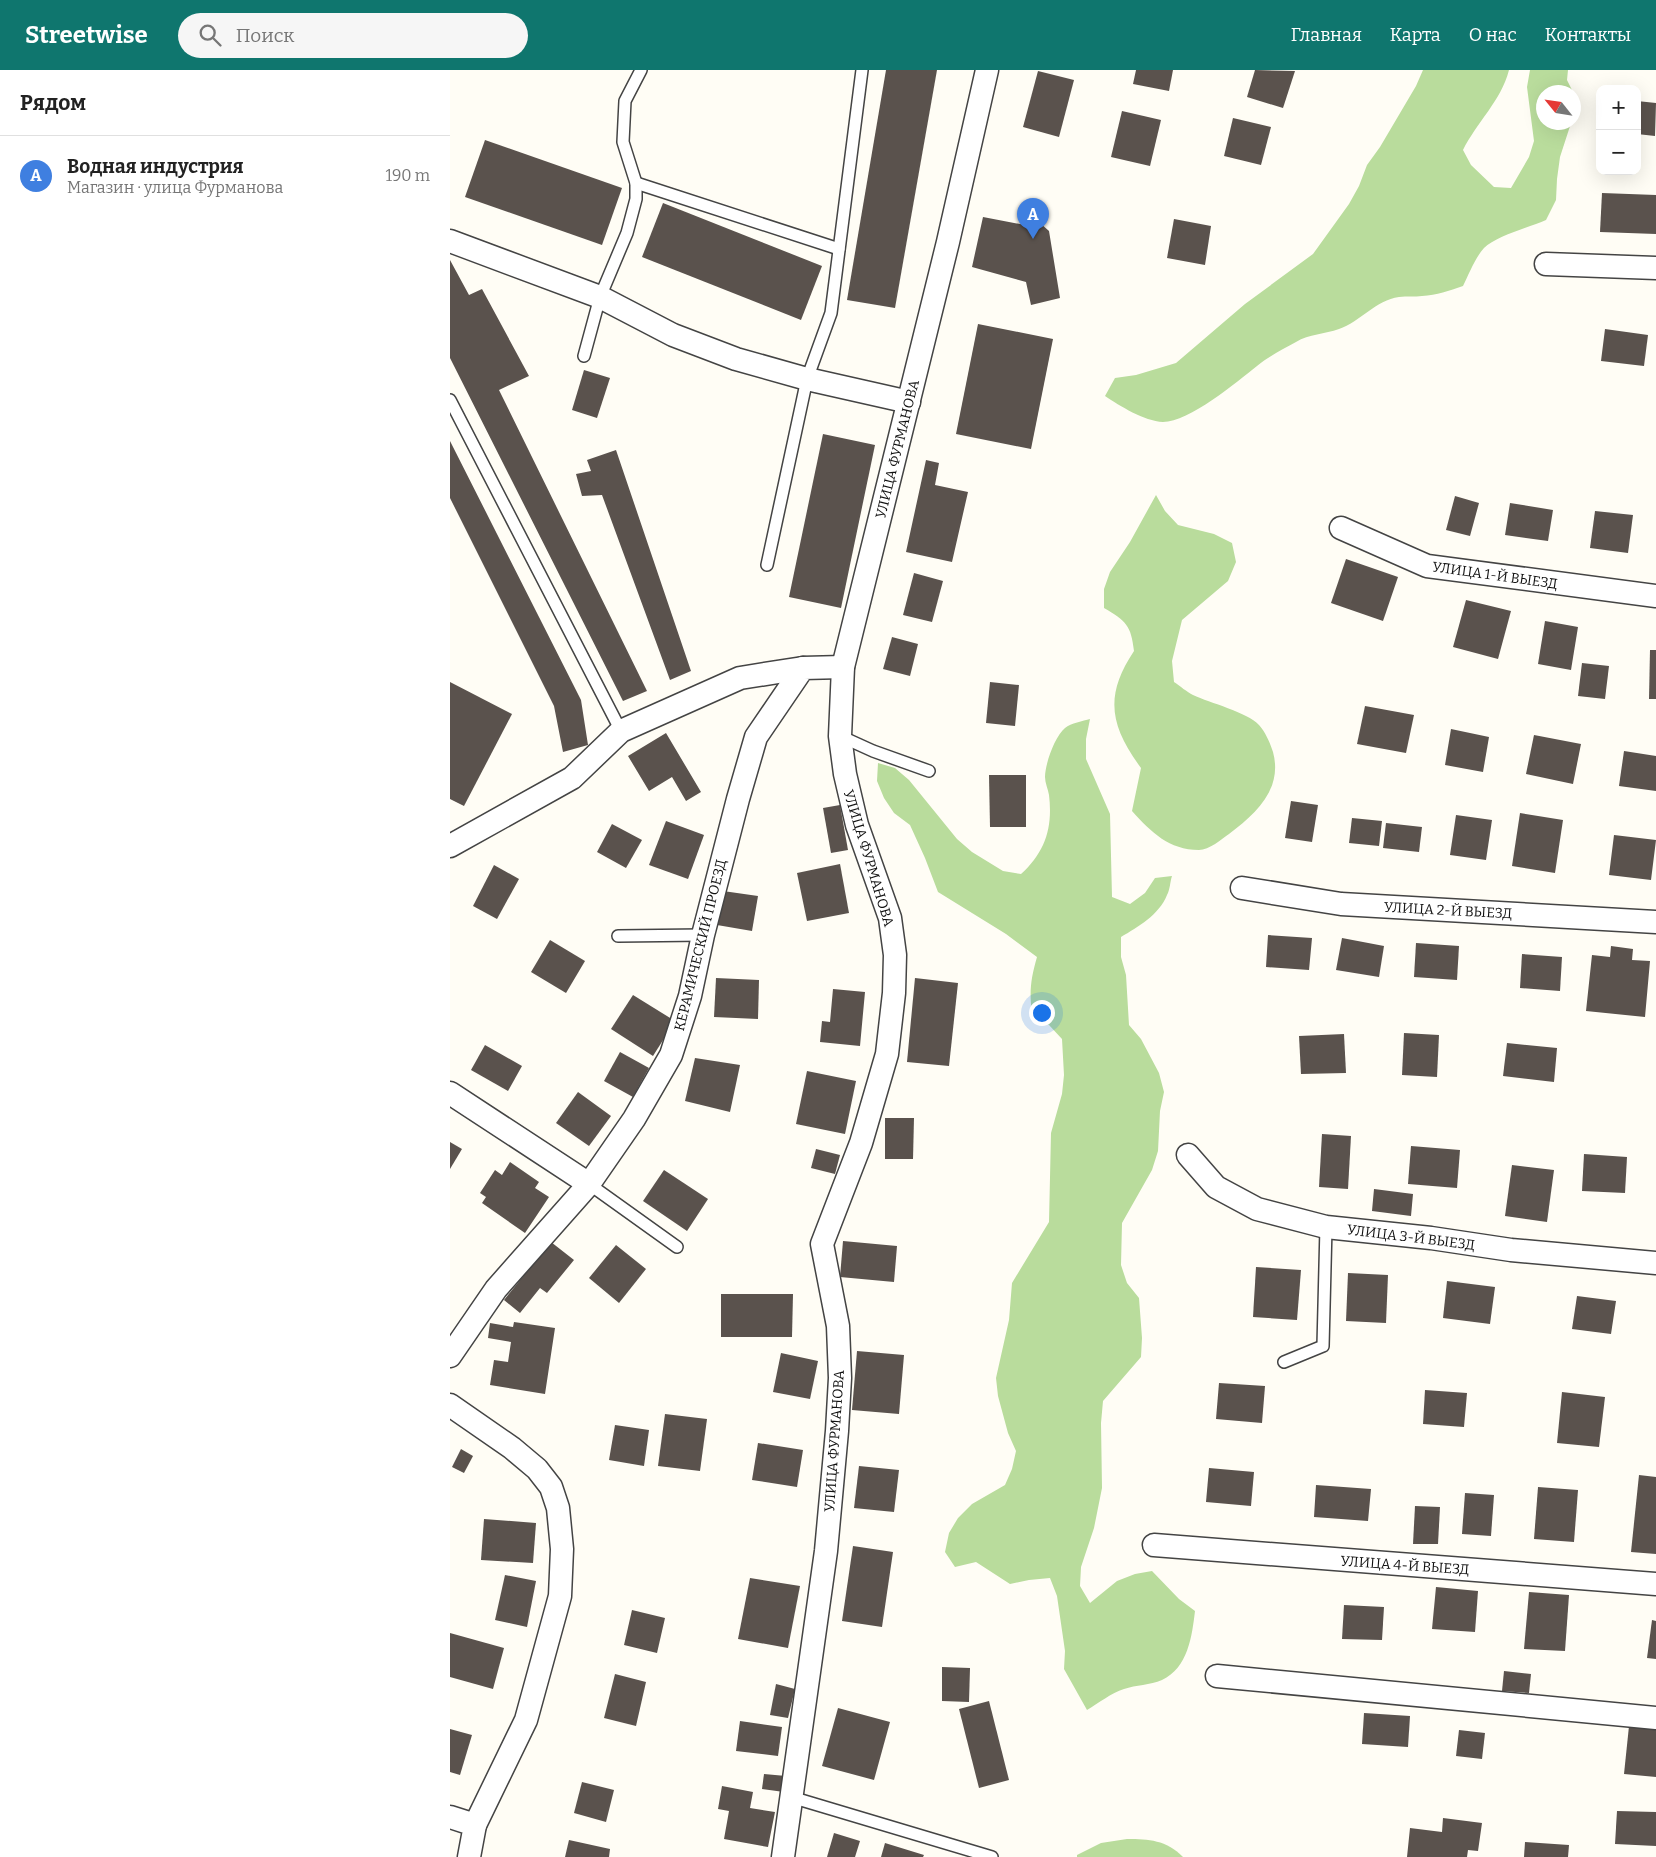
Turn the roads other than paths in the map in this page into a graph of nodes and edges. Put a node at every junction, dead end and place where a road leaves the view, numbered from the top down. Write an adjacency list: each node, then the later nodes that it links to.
1 (641, 70): 4 (lane)
2 (862, 70): 6 (lane)
3 (986, 70): 13 (street, УЛИЦА ФУРМАНОВА)
4 (636, 183): 6 (lane); 9 (lane)
5 (450, 240): 9 (street)
6 (839, 249): 11 (lane)
7 (1546, 264): 8 (street)
8 (1656, 268)
9 (600, 297): 10 (lane); 11 (street)
10 (584, 356)
11 (807, 379): 13 (street); 15 (lane)
12 (450, 400): 19 (lane)
13 (909, 402): 17 (street, УЛИЦА ФУРМАНОВА)
14 (1341, 528): 16 (street, УЛИЦА 1-Й ВЫЕЗД)
15 (767, 564)
16 (1656, 596)
17 (842, 667): 18 (street); 20 (street, УЛИЦА ФУРМАНОВА)
18 (803, 668): 19 (street); 25 (street, КЕРАМИЧЕСКИЙ ПРОЕЗД)
19 (621, 731): 22 (street)
20 (840, 736): 21 (lane); 40 (street, УЛИЦА ФУРМАНОВА)
21 (929, 771)
22 (450, 846)
23 (1242, 888): 24 (street, УЛИЦА 2-Й ВЫЕЗД)
24 (1656, 922)
25 (703, 935): 26 (lane); 29 (street, КЕРАМИЧЕСКИЙ ПРОЕЗД)
26 (618, 936)
27 (450, 1093): 29 (street)
28 (1188, 1155): 30 (street, УЛИЦА 3-Й ВЫЕЗД)
29 (589, 1184): 31 (lane); 33 (street, КЕРАМИЧЕСКИЙ ПРОЕЗД)
30 (1326, 1227): 32 (street, УЛИЦА 3-Й ВЫЕЗД); 34 (lane)
31 (677, 1247)
32 (1656, 1263)
33 (450, 1356)
34 (1284, 1362)
35 (450, 1405): 42 (street)
36 (1154, 1545): 37 (street, УЛИЦА 4-Й ВЫЕЗД)
37 (1656, 1584)
38 (1217, 1676): 39 (street)
39 (1656, 1718)
40 (791, 1797): 44 (street, УЛИЦА ФУРМАНОВА); 45 (lane)
41 (450, 1817): 42 (street)
42 (475, 1825): 43 (street)
43 (469, 1857)
44 (783, 1857)
45 (992, 1857)

